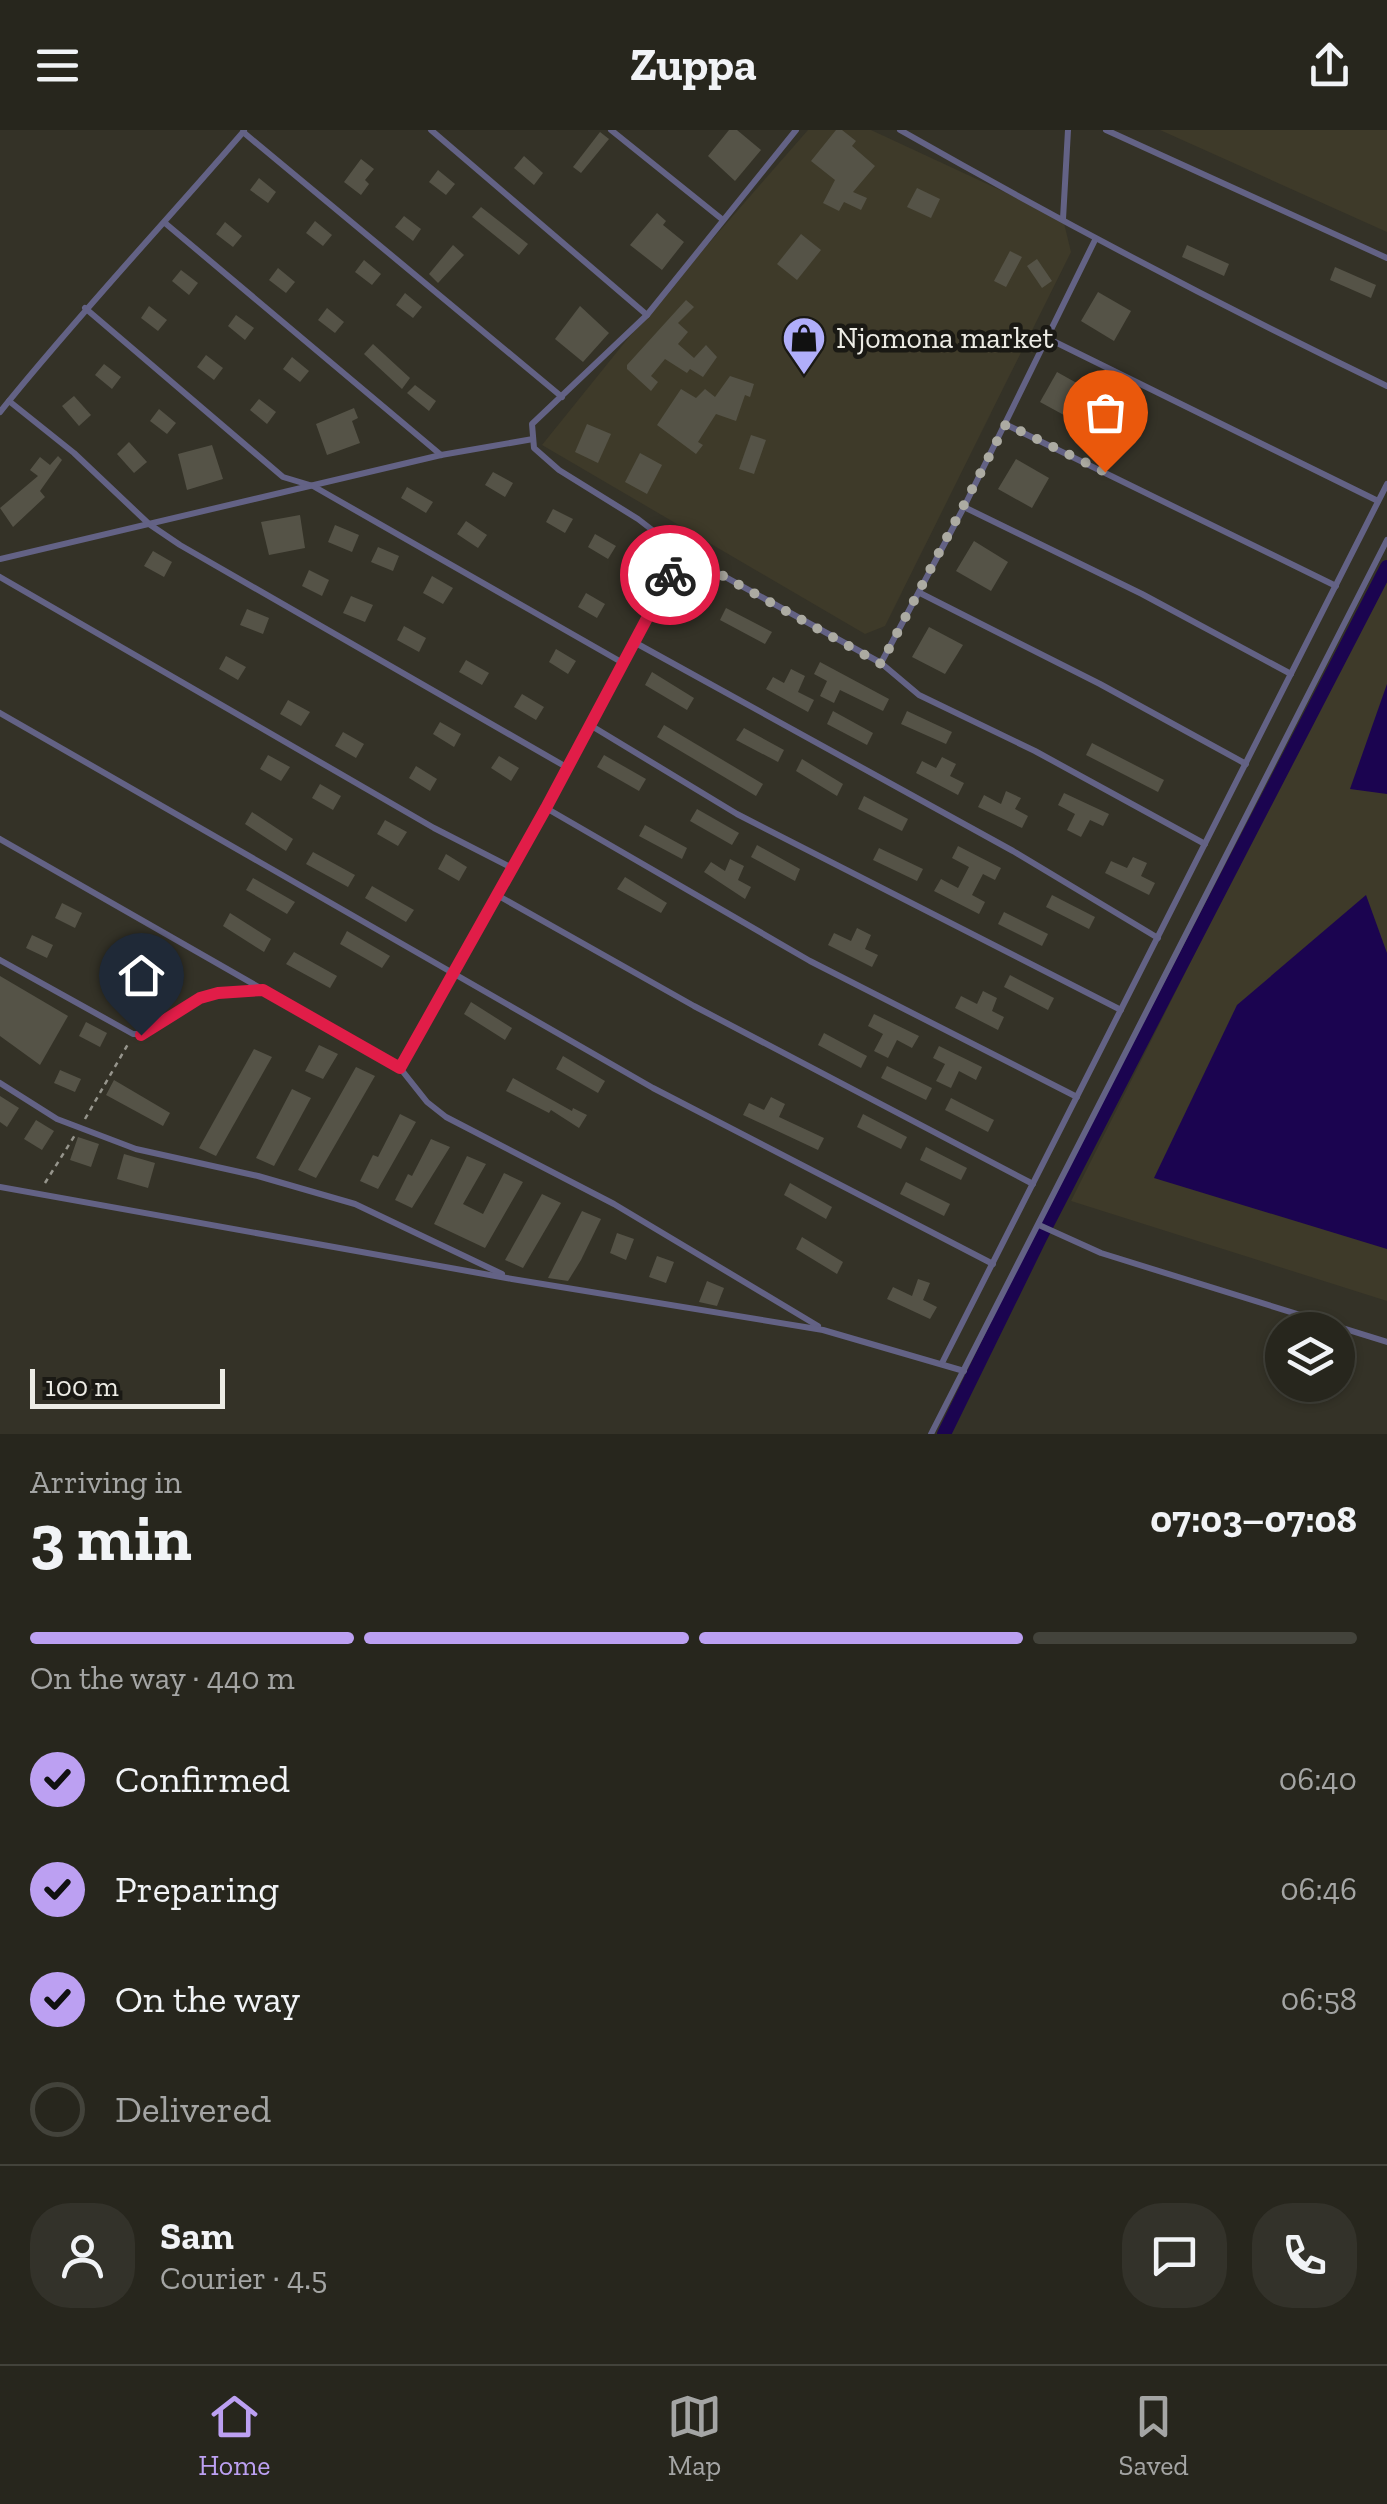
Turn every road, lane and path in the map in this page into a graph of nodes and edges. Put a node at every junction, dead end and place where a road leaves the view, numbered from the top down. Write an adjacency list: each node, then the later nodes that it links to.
1 (431, 130): 14 (lane)
2 (611, 130): 8 (lane)
3 (796, 130): 8 (lane)
4 (900, 130): 9 (lane)
5 (1068, 130): 9 (lane)
6 (1106, 130): 12 (lane)
7 (244, 131): 10 (lane); 17 (lane)
8 (723, 220): 14 (lane)
9 (1063, 220): 11 (lane)
10 (165, 222): 13 (lane); 22 (lane)
11 (1095, 240): 15 (lane); 16 (lane)
12 (1387, 258)
13 (85, 308): 18 (lane); 24 (lane)
14 (647, 315): 17 (lane)
15 (1049, 339): 20 (lane); 25 (lane)
16 (1387, 386)
17 (562, 397): 21 (lane)
18 (9, 401): 19 (lane); 27 (lane)
19 (0, 412)
20 (1006, 424): 26 (lane); 32 (lane)
21 (533, 439): 22 (lane); 29 (lane)
22 (441, 455): 24 (lane)
23 (1387, 484): 25 (lane)
24 (313, 486): 27 (lane); 35 (lane)
25 (1378, 501): 32 (lane)
26 (964, 507): 33 (lane); 37 (lane)
27 (149, 524): 30 (lane); 41 (lane)
28 (1387, 540): 60 (lane)
29 (682, 553): 34 (lane); 36 (lane)
30 (0, 559)
31 (0, 577): 45 (lane)
32 (1336, 586): 37 (lane)
33 (920, 593): 36 (lane); 40 (lane)
34 (634, 642): 35 (lane); 47 (lane)
35 (623, 663): 39 (lane)
36 (881, 664): 44 (lane)
37 (1291, 674): 40 (lane)
38 (0, 713): 49 (lane)
39 (590, 725): 41 (lane); 51 (lane)
40 (1246, 764): 44 (lane)
41 (568, 768): 42 (lane)
42 (546, 808): 45 (lane); 55 (lane)
43 (0, 839): 50 (lane)
44 (1205, 844): 47 (lane)
45 (512, 868): 46 (lane)
46 (497, 895): 49 (lane); 57 (lane)
47 (1158, 938): 51 (lane)
48 (0, 960): 52 (lane)
49 (452, 972): 53 (lane); 61 (lane)
50 (263, 990): 52 (lane); 53 (lane)
51 (1121, 1010): 55 (lane)
52 (133, 1034): 56 (path)
53 (400, 1068): 63 (lane)
54 (0, 1083): 56 (lane)
55 (1077, 1097): 57 (lane)
56 (80, 1128): 59 (path); 62 (lane)
57 (1033, 1184): 61 (lane)
58 (0, 1186): 59 (lane)
59 (38, 1193): 62 (lane)
60 (1039, 1225): 64 (lane); 66 (lane)
61 (993, 1264): 65 (lane)
62 (512, 1280): 63 (lane)
63 (823, 1330): 65 (lane)
64 (1387, 1342)
65 (942, 1363): 66 (lane)
66 (964, 1371): 67 (lane)
67 (931, 1434)

